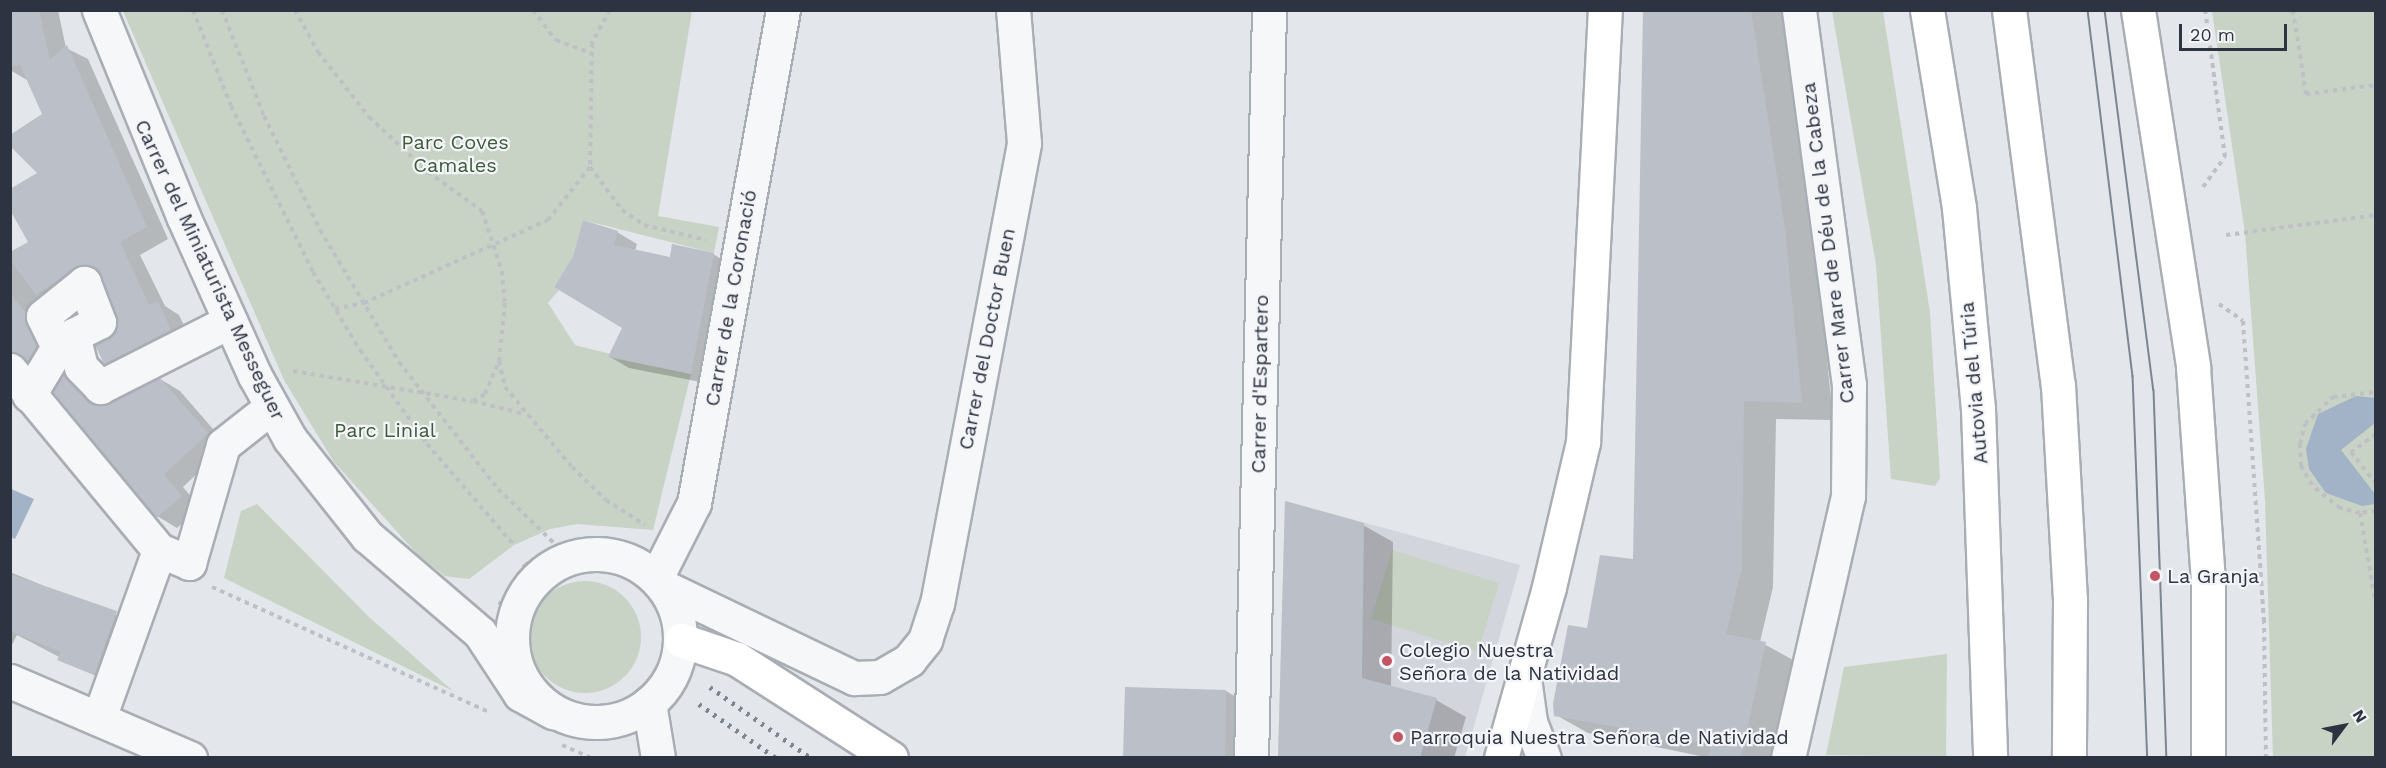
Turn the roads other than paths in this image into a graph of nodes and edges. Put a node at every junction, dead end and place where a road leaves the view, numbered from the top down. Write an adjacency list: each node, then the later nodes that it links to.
1 (99, 10): 10 (street, Carrer del Miniaturista Messeguer)
2 (783, 10): 14 (street, Carrer de la Coronació)
3 (1013, 10): 14 (street, Carrer del Doctor Buen)
4 (1269, 10): 26 (street, Carrer d'Espartero)
5 (1605, 10): 16 (main road)
6 (1799, 10): 29 (street, Carrer Mare de Déu de la Cabeza)
7 (1927, 10): 30 (main road, Autovia del Túria)
8 (2009, 10): 31 (main road)
9 (2138, 10): 32 (main road)
10 (230, 321): 11 (street); 12 (street, Carrer del Miniaturista Messeguer)
11 (20, 382): 13 (street)
12 (270, 408): 13 (street); 21 (street, Carrer del Miniaturista Messeguer)
13 (159, 550): 19 (street)
14 (660, 582): 15 (street); 21 (street)
15 (681, 640): 18 (street); 25 (main road)
16 (1524, 678): 27 (main road); 28 (street)
17 (10, 681): 19 (street)
18 (649, 703): 20 (street); 24 (street)
19 (99, 718): 22 (street)
20 (610, 722): 21 (street); 23 (street)
21 (556, 727)
22 (189, 758)
23 (647, 758)
24 (658, 758)
25 (891, 758)
26 (1251, 758)
27 (1501, 758)
28 (1544, 758)
29 (1788, 758)
30 (1990, 758)
31 (2069, 758)
32 (2208, 758)

